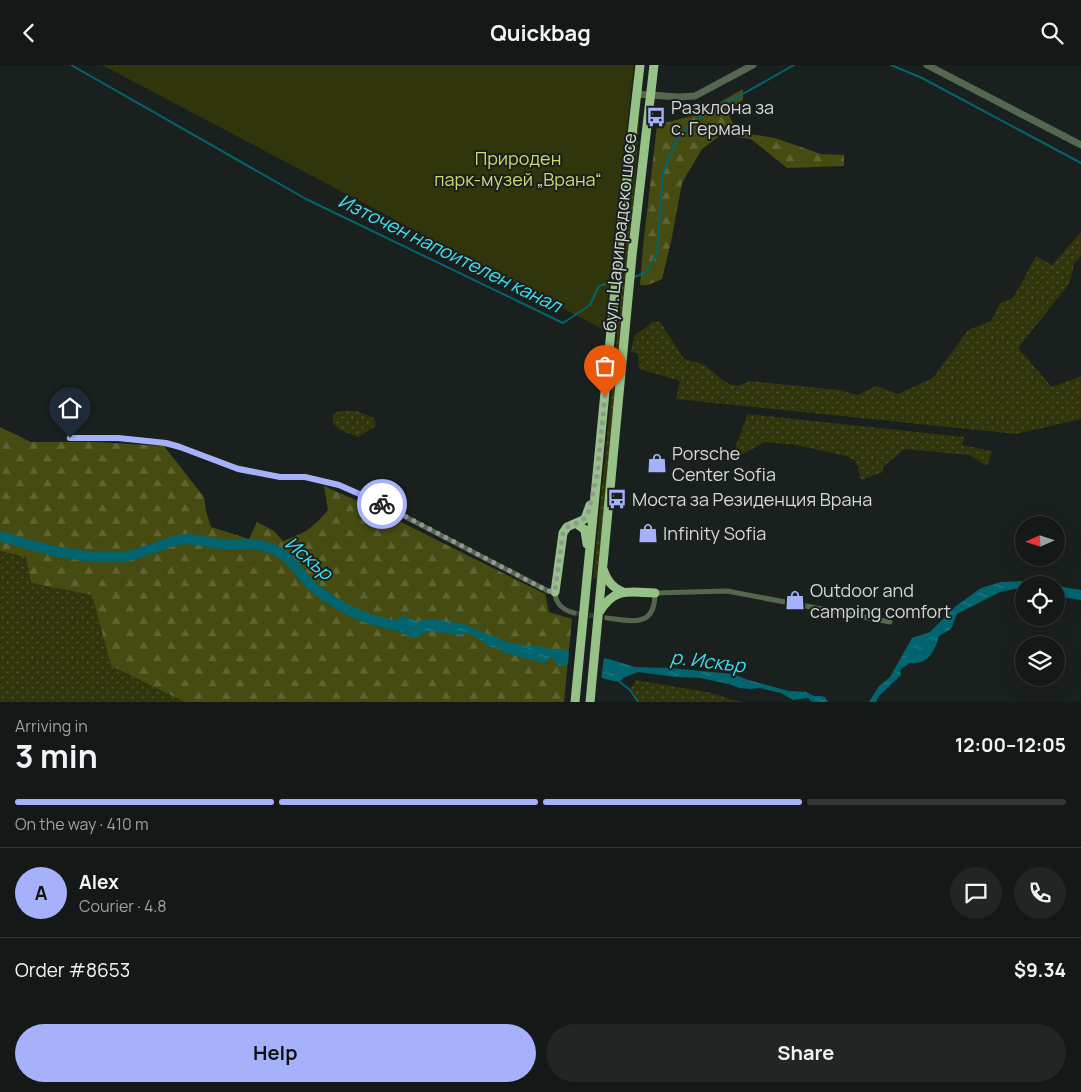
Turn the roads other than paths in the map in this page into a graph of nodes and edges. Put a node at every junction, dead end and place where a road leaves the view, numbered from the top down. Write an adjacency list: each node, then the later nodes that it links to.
1 (640, 65): 5 (highway, бул. Цариградско шосе)
2 (654, 65): 6 (highway, бул. Цариградско шосе)
3 (753, 65): 6 (street)
4 (927, 65): 7 (street)
5 (636, 94): 6 (street); 9 (highway, бул. Цариградско шосе)
6 (650, 95): 12 (highway, бул. Цариградско шосе)
7 (1081, 145)
8 (70, 438): 13 (street)
9 (597, 476): 10 (highway); 11 (highway, бул. Цариградско шосе)
10 (577, 523): 11 (highway); 13 (highway)
11 (589, 563): 20 (highway, бул. Цариградско шосе)
12 (603, 569): 14 (highway); 17 (highway, бул. Цариградско шосе)
13 (555, 591): 16 (street)
14 (623, 592): 15 (highway); 17 (highway)
15 (655, 593): 18 (street); 19 (street)
16 (574, 613)
17 (598, 613): 21 (highway, бул. Цариградско шосе)
18 (607, 618)
19 (890, 622)
20 (575, 702)
21 (590, 702)

